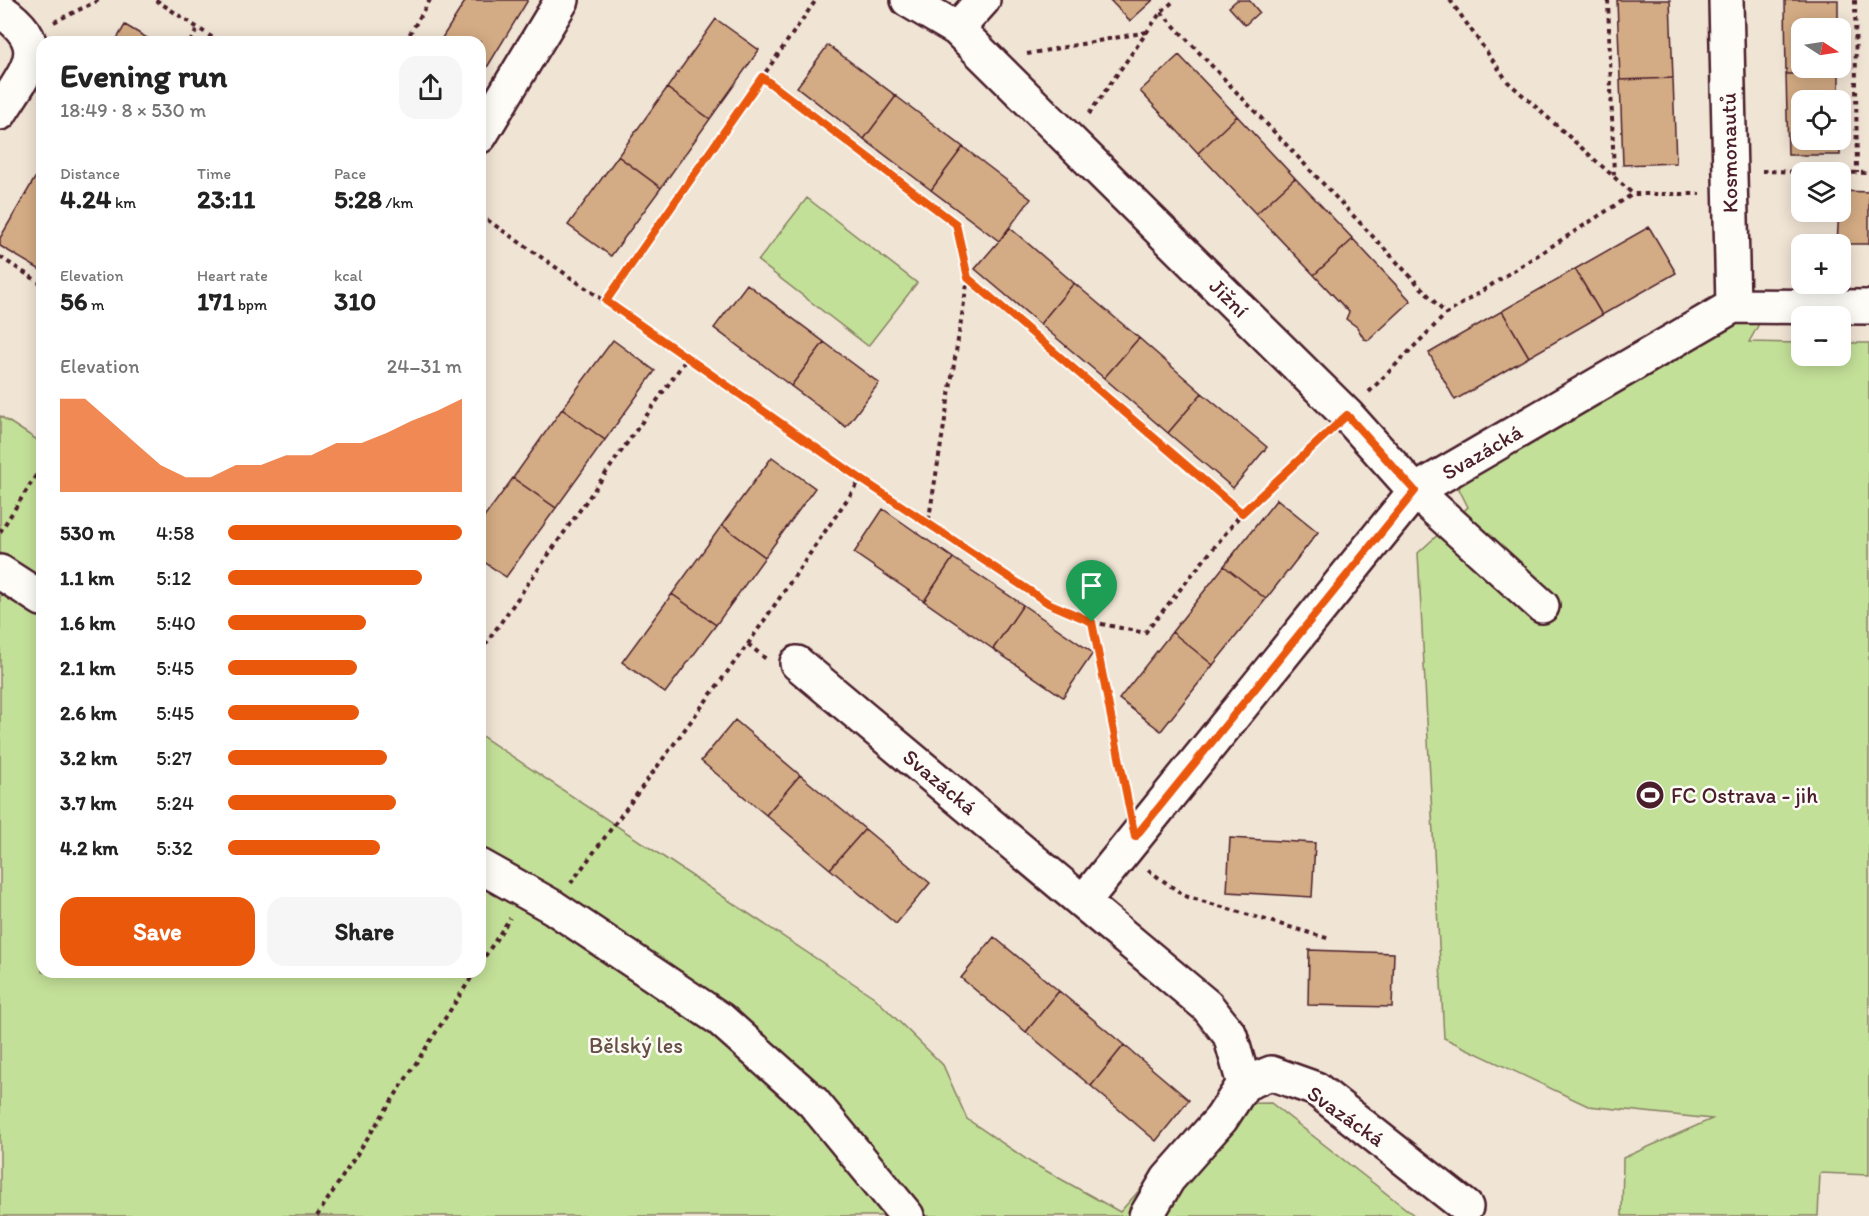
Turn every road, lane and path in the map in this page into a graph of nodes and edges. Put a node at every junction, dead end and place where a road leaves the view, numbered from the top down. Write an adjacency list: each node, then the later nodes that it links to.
1 (99, 0): 18 (path)
2 (156, 0): 15 (path)
3 (430, 0): 21 (path)
4 (562, 0): 25 (street)
5 (816, 0): 23 (path)
6 (908, 0): 16 (street, Jižní)
7 (983, 0): 16 (street)
8 (1175, 0): 14 (path)
9 (1450, 0): 29 (path)
10 (1608, 0): 29 (path)
11 (1726, 0): 30 (street, Kosmonautů)
12 (1855, 0): 27 (path)
13 (0, 10): 18 (street)
14 (1161, 12): 17 (path); 39 (path)
15 (198, 28): 19 (path); 20 (path)
16 (957, 29): 22 (street, Jižní)
17 (1148, 32): 22 (path); 26 (path)
18 (28, 35): 24 (street)
19 (193, 36)
20 (210, 36)
21 (409, 36)
22 (989, 62): 26 (street, Jižní)
23 (762, 77): 34 (path); 36 (path)
24 (0, 113)
25 (486, 126)
26 (1070, 141): 41 (street, Jižní)
27 (1857, 173): 28 (path); 30 (path)
28 (1869, 173)
29 (1614, 177): 31 (path)
30 (1730, 183): 31 (path); 37 (street, Kosmonautů)
31 (1633, 194): 39 (path)
32 (486, 219): 36 (path)
33 (0, 257): 35 (path)
34 (968, 278): 45 (path); 46 (path)
35 (36, 280)
36 (606, 301): 40 (path)
37 (1733, 306): 38 (street); 44 (street, Svazácká)
38 (1869, 307)
39 (1446, 314): 41 (path)
40 (687, 358): 43 (path); 52 (path)
41 (1347, 415): 44 (street, Jižní); 45 (path)
42 (36, 475): 47 (path)
43 (861, 479): 46 (path); 56 (path)
44 (1415, 491): 50 (street, Jižní); 54 (street, Svazácká)
45 (1242, 513): 51 (path)
46 (928, 524): 51 (path)
47 (0, 532)
48 (0, 573): 49 (street)
49 (36, 595)
50 (1542, 606)
51 (1092, 622): 54 (path)
52 (486, 643)
53 (797, 663): 57 (street, Svazácká)
54 (1129, 844): 57 (street, Svazácká); 58 (path)
55 (486, 869): 56 (street)
56 (540, 899): 59 (path); 64 (street)
57 (1083, 902): 61 (street, Svazácká)
58 (1330, 939)
59 (486, 958)
60 (471, 978): 63 (path)
61 (1244, 1084): 62 (street, Svazácká); 65 (street)
62 (1466, 1207)
63 (317, 1216)
64 (907, 1216)
65 (1146, 1216)

